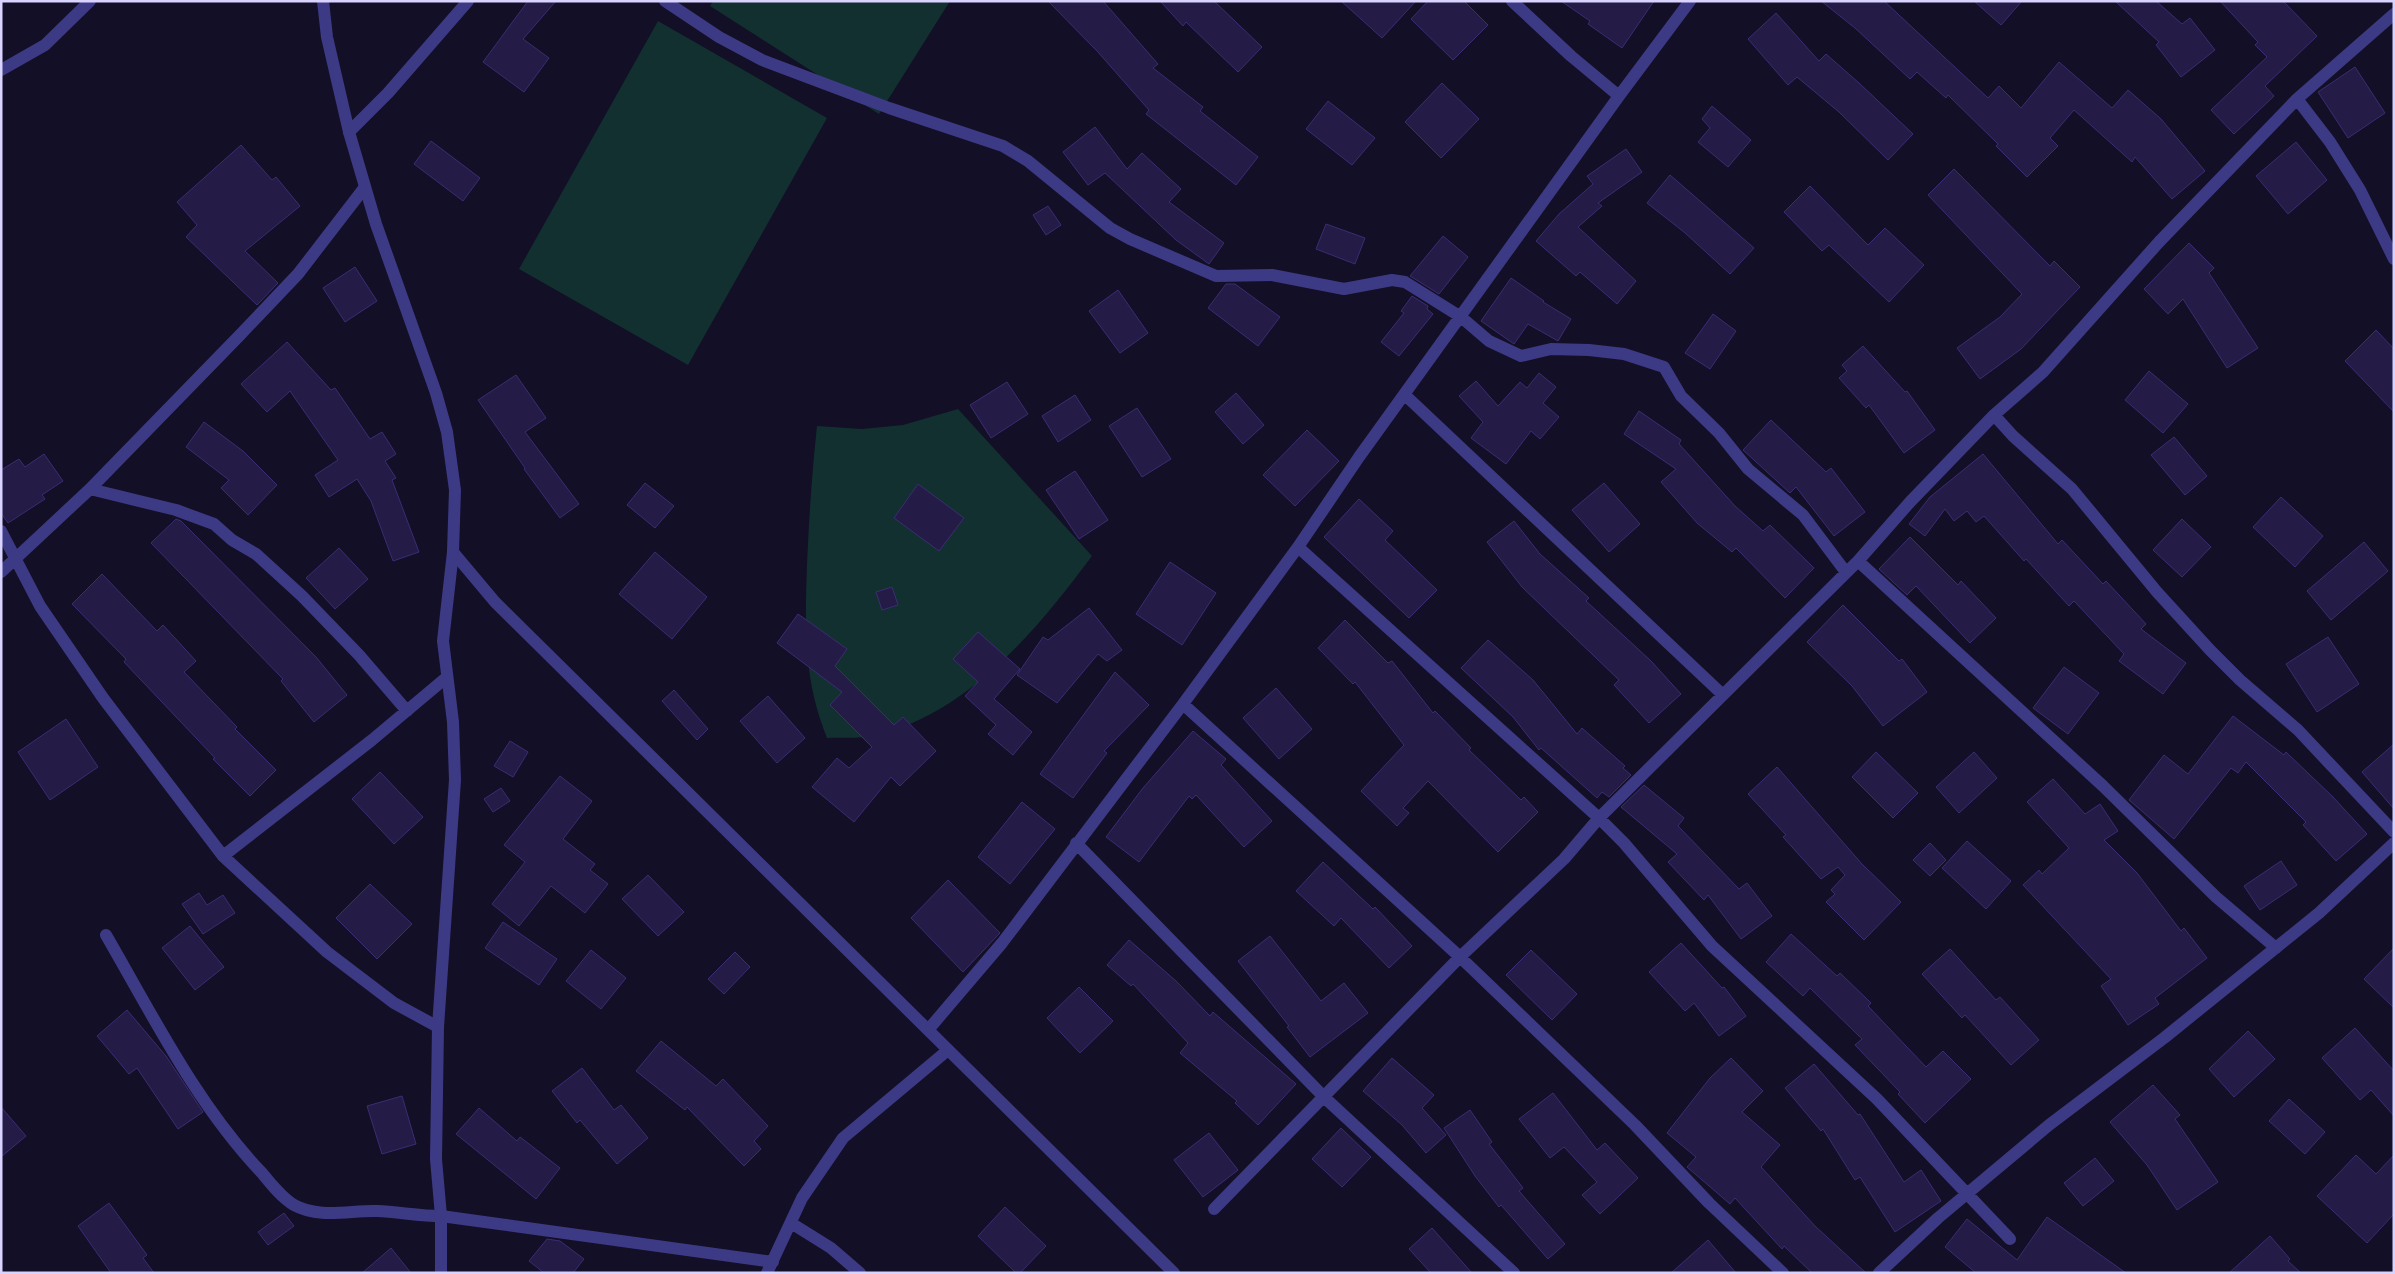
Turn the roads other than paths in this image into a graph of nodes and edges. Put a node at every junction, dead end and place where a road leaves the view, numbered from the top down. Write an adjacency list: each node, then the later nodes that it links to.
1 (90, 1): 8 (street)
2 (323, 1): 11 (street)
3 (468, 1): 11 (street)
4 (665, 1): 14 (street)
5 (1512, 1): 9 (street)
6 (1690, 1): 9 (street)
7 (2394, 14): 10 (street)
8 (1, 70)
9 (1619, 96): 14 (street)
10 (2297, 99): 13 (street); 16 (street)
11 (349, 132): 12 (street)
12 (365, 187): 17 (street); 21 (street)
13 (2394, 260)
14 (1461, 317): 15 (street); 25 (street)
15 (1405, 395): 20 (street); 27 (street)
16 (1994, 414): 23 (street); 31 (street)
17 (90, 489): 22 (street); 29 (street)
18 (1, 531): 19 (street)
19 (5, 546): 22 (street)
20 (1298, 547): 28 (street); 30 (street)
21 (453, 552): 26 (street); 39 (street)
22 (15, 560): 24 (street); 34 (street)
23 (1858, 561): 25 (street); 36 (street)
24 (1, 572)
25 (1845, 572): 27 (street)
26 (447, 676): 29 (street); 38 (street)
27 (1723, 695): 30 (street)
28 (1183, 704): 32 (street); 37 (street)
29 (406, 711): 34 (street)
30 (1599, 818): 37 (street); 42 (street)
31 (2394, 832)
32 (1076, 843): 39 (street); 41 (street)
33 (2394, 843): 36 (street)
34 (222, 856): 38 (street)
35 (106, 935): 44 (street)
36 (2276, 948): 42 (street)
37 (1460, 956): 41 (street); 52 (street)
38 (438, 1027): 44 (street)
39 (928, 1030): 40 (street)
40 (948, 1050): 45 (street); 50 (street)
41 (1324, 1098): 43 (street); 51 (street)
42 (1967, 1194): 46 (street); 53 (street)
43 (1214, 1209)
44 (441, 1216): 47 (street); 48 (street)
45 (791, 1223): 47 (street); 49 (street)
46 (2010, 1239)
47 (770, 1268)
48 (441, 1273)
49 (860, 1273)
50 (1174, 1273)
51 (1514, 1273)
52 (1783, 1273)
53 (1879, 1273)

